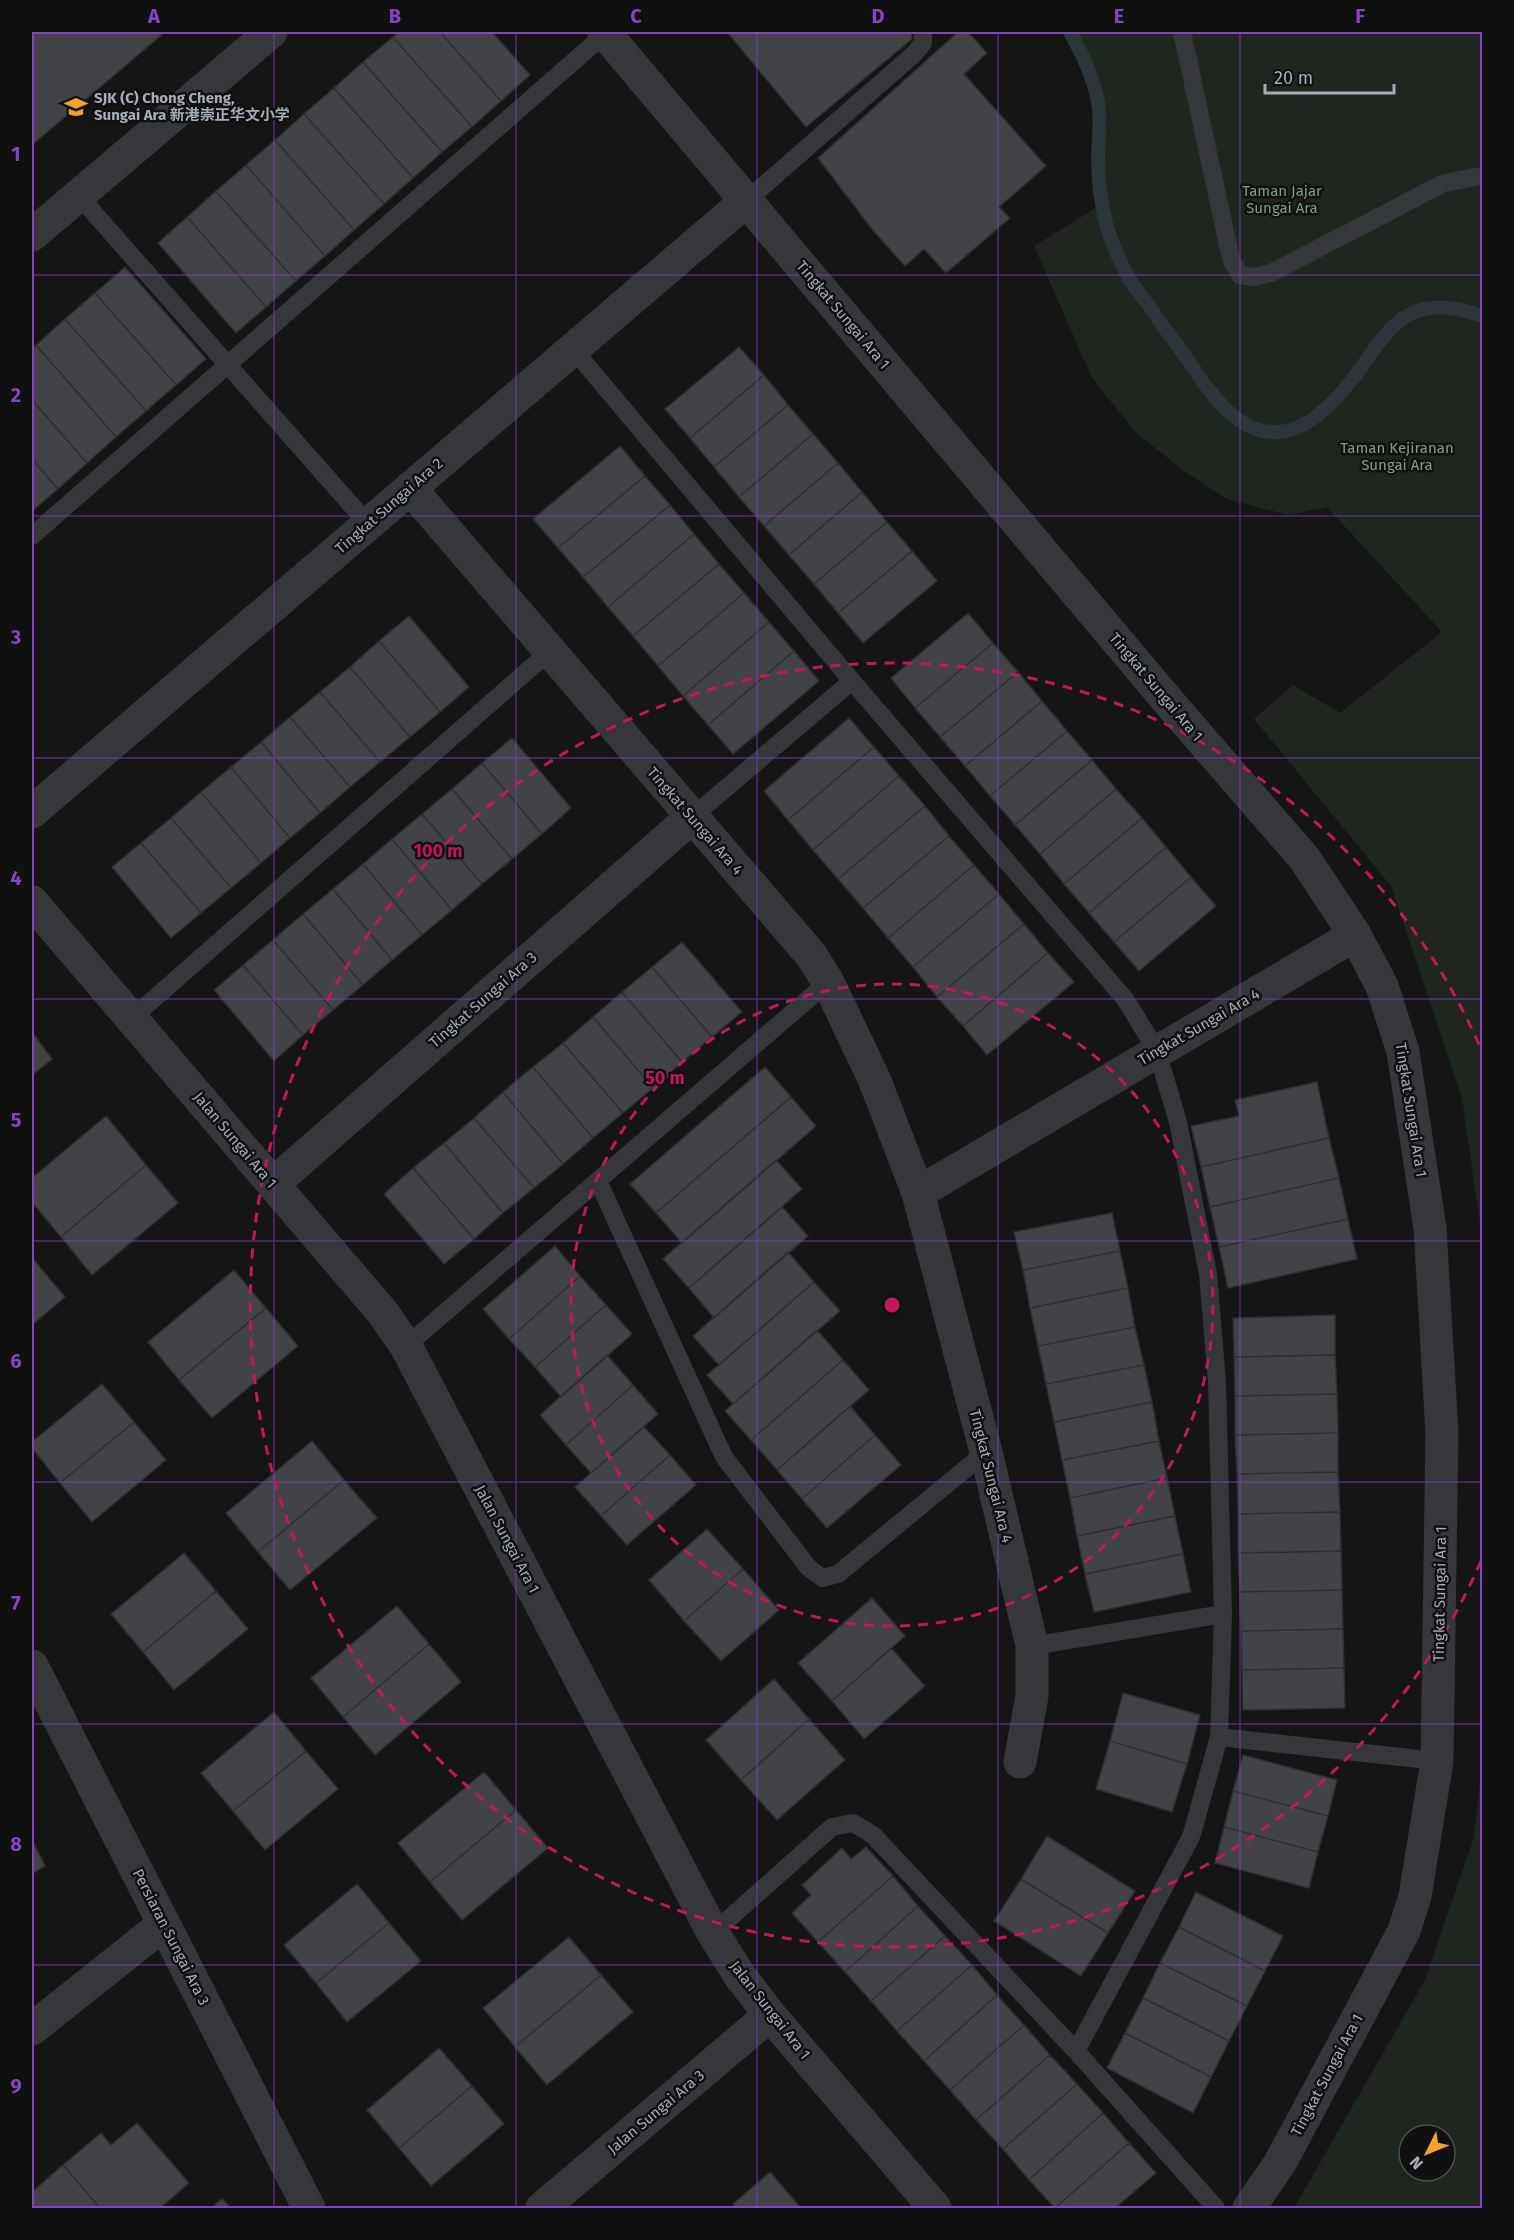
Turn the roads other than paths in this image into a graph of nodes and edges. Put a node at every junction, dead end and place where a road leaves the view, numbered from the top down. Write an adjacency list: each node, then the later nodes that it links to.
1 (271, 32): 6 (street)
2 (605, 32): 7 (street, Tingkat Sungai Ara 1); 10 (lane)
3 (923, 32): 7 (lane)
4 (1182, 32): 5 (lane)
5 (1482, 176)
6 (79, 195): 8 (street); 10 (lane)
7 (746, 201): 9 (street, Tingkat Sungai Ara 2); 19 (street, Tingkat Sungai Ara 1)
8 (32, 235)
9 (573, 349): 11 (street, Tingkat Sungai Ara 2); 15 (lane)
10 (228, 365): 12 (lane); 13 (lane)
11 (410, 488): 12 (street, Tingkat Sungai Ara 2); 14 (street, Tingkat Sungai Ara 4)
12 (368, 524): 16 (street, Tingkat Sungai Ara 2)
13 (32, 536)
14 (550, 651): 17 (street, Tingkat Sungai Ara 4); 21 (lane)
15 (852, 681): 17 (lane); 22 (lane)
16 (32, 812)
17 (692, 817): 20 (street, Tingkat Sungai Ara 4); 24 (street, Tingkat Sungai Ara 3)
18 (32, 902): 21 (street, Jalan Sungai Ara 1)
19 (1355, 935): 22 (street, Tingkat Sungai Ara 4); 32 (street, Tingkat Sungai Ara 1)
20 (828, 982): 23 (lane); 25 (street, Tingkat Sungai Ara 4)
21 (132, 1018): 24 (street, Jalan Sungai Ara 1)
22 (1157, 1051): 25 (street, Tingkat Sungai Ara 4); 28 (lane)
23 (598, 1181): 26 (lane); 27 (lane)
24 (273, 1184): 26 (street, Jalan Sungai Ara 1)
25 (918, 1193): 27 (street, Tingkat Sungai Ara 4)
26 (406, 1346): 35 (street, Jalan Sungai Ara 1)
27 (986, 1452): 29 (street, Tingkat Sungai Ara 4)
28 (1223, 1614): 29 (lane); 31 (lane)
29 (1032, 1646): 33 (street, Tingkat Sungai Ara 4)
30 (32, 1666): 34 (street, Persiaran Sungai Ara 3)
31 (1219, 1737): 32 (lane); 38 (lane)
32 (1437, 1761): 43 (street, Tingkat Sungai Ara 1)
33 (1020, 1762)
34 (164, 1924): 37 (street); 39 (street, Persiaran Sungai Ara 3)
35 (713, 1933): 36 (street, Jalan Sungai Ara 1); 38 (lane)
36 (770, 2015): 40 (street, Jalan Sungai Ara 3); 41 (street, Jalan Sungai Ara 1)
37 (32, 2029)
38 (1076, 2050): 42 (lane)
39 (309, 2208)
40 (542, 2208)
41 (935, 2208)
42 (1216, 2208)
43 (1249, 2208)

